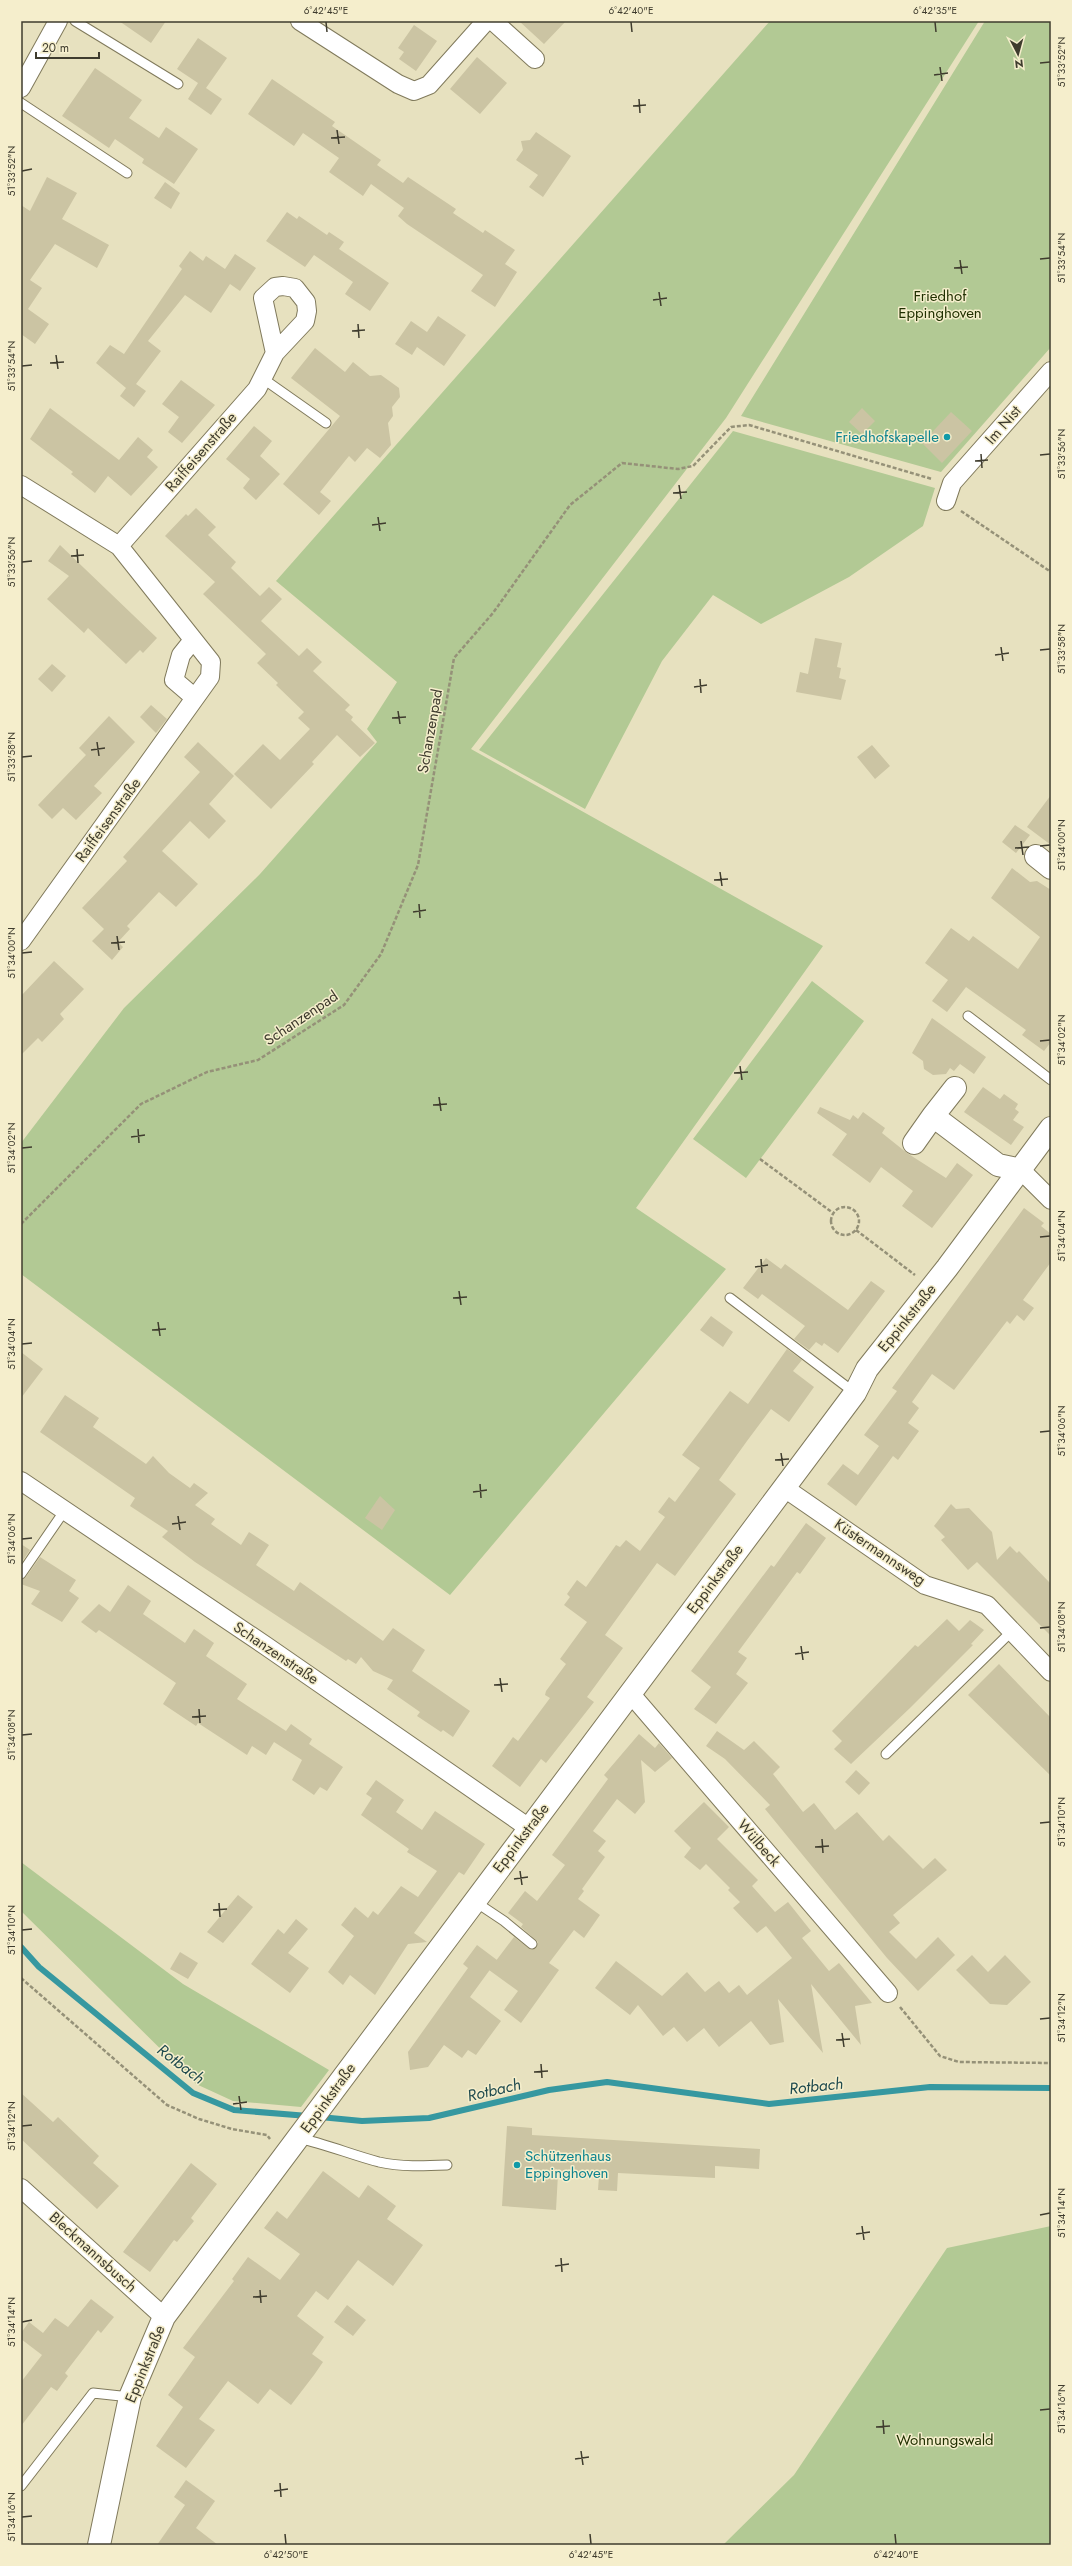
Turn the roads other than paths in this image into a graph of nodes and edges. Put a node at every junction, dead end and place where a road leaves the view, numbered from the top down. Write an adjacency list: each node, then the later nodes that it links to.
1 (58, 21): 8 (street)
2 (75, 21): 7 (lane)
3 (300, 21): 4 (street)
4 (486, 21)
5 (493, 21): 6 (street)
6 (535, 59)
7 (178, 84)
8 (21, 88)
9 (21, 103): 10 (lane)
10 (127, 173)
11 (275, 352): 13 (street, Raiffeisenstraße)
12 (1051, 371): 16 (street, Im Nist)
13 (262, 378): 14 (lane); 17 (street, Raiffeisenstraße)
14 (326, 423)
15 (21, 485): 17 (street, Raiffeisenstraße)
16 (946, 500)
17 (119, 546): 18 (street, Raiffeisenstraße)
18 (193, 640): 19 (street, Raiffeisenstraße); 19 (street)
19 (195, 698): 20 (street, Raiffeisenstraße)
20 (21, 941)
21 (968, 1016): 22 (lane)
22 (1051, 1080)
23 (955, 1088): 24 (street)
24 (933, 1116): 26 (street); 27 (street)
25 (1051, 1128): 27 (street, Eppinkstraße)
26 (914, 1144)
27 (1021, 1170): 28 (street); 30 (street, Eppinkstraße)
28 (1051, 1200)
29 (730, 1298): 30 (lane)
30 (855, 1393): 32 (street, Eppinkstraße)
31 (21, 1481): 33 (street, Schanzenstraße)
32 (783, 1487): 35 (street, Küstermannsweg); 37 (street, Eppinkstraße)
33 (65, 1510): 34 (lane); 39 (street, Schanzenstraße)
34 (21, 1574)
35 (1012, 1631): 36 (street, Küstermannsweg); 38 (lane)
36 (1051, 1672)
37 (630, 1693): 39 (street, Eppinkstraße); 42 (street, Wülbeck)
38 (886, 1754)
39 (529, 1828): 40 (street, Eppinkstraße)
40 (474, 1901): 41 (lane); 43 (street, Eppinkstraße)
41 (532, 1944)
42 (888, 1993)
43 (295, 2142): 44 (lane); 46 (street, Eppinkstraße)
44 (447, 2165)
45 (21, 2188): 46 (street, Bleckmannsbusch)
46 (164, 2317): 47 (street, Eppinkstraße)
47 (130, 2397): 48 (lane); 49 (street, Eppinkstraße)
48 (21, 2486)
49 (99, 2545)

